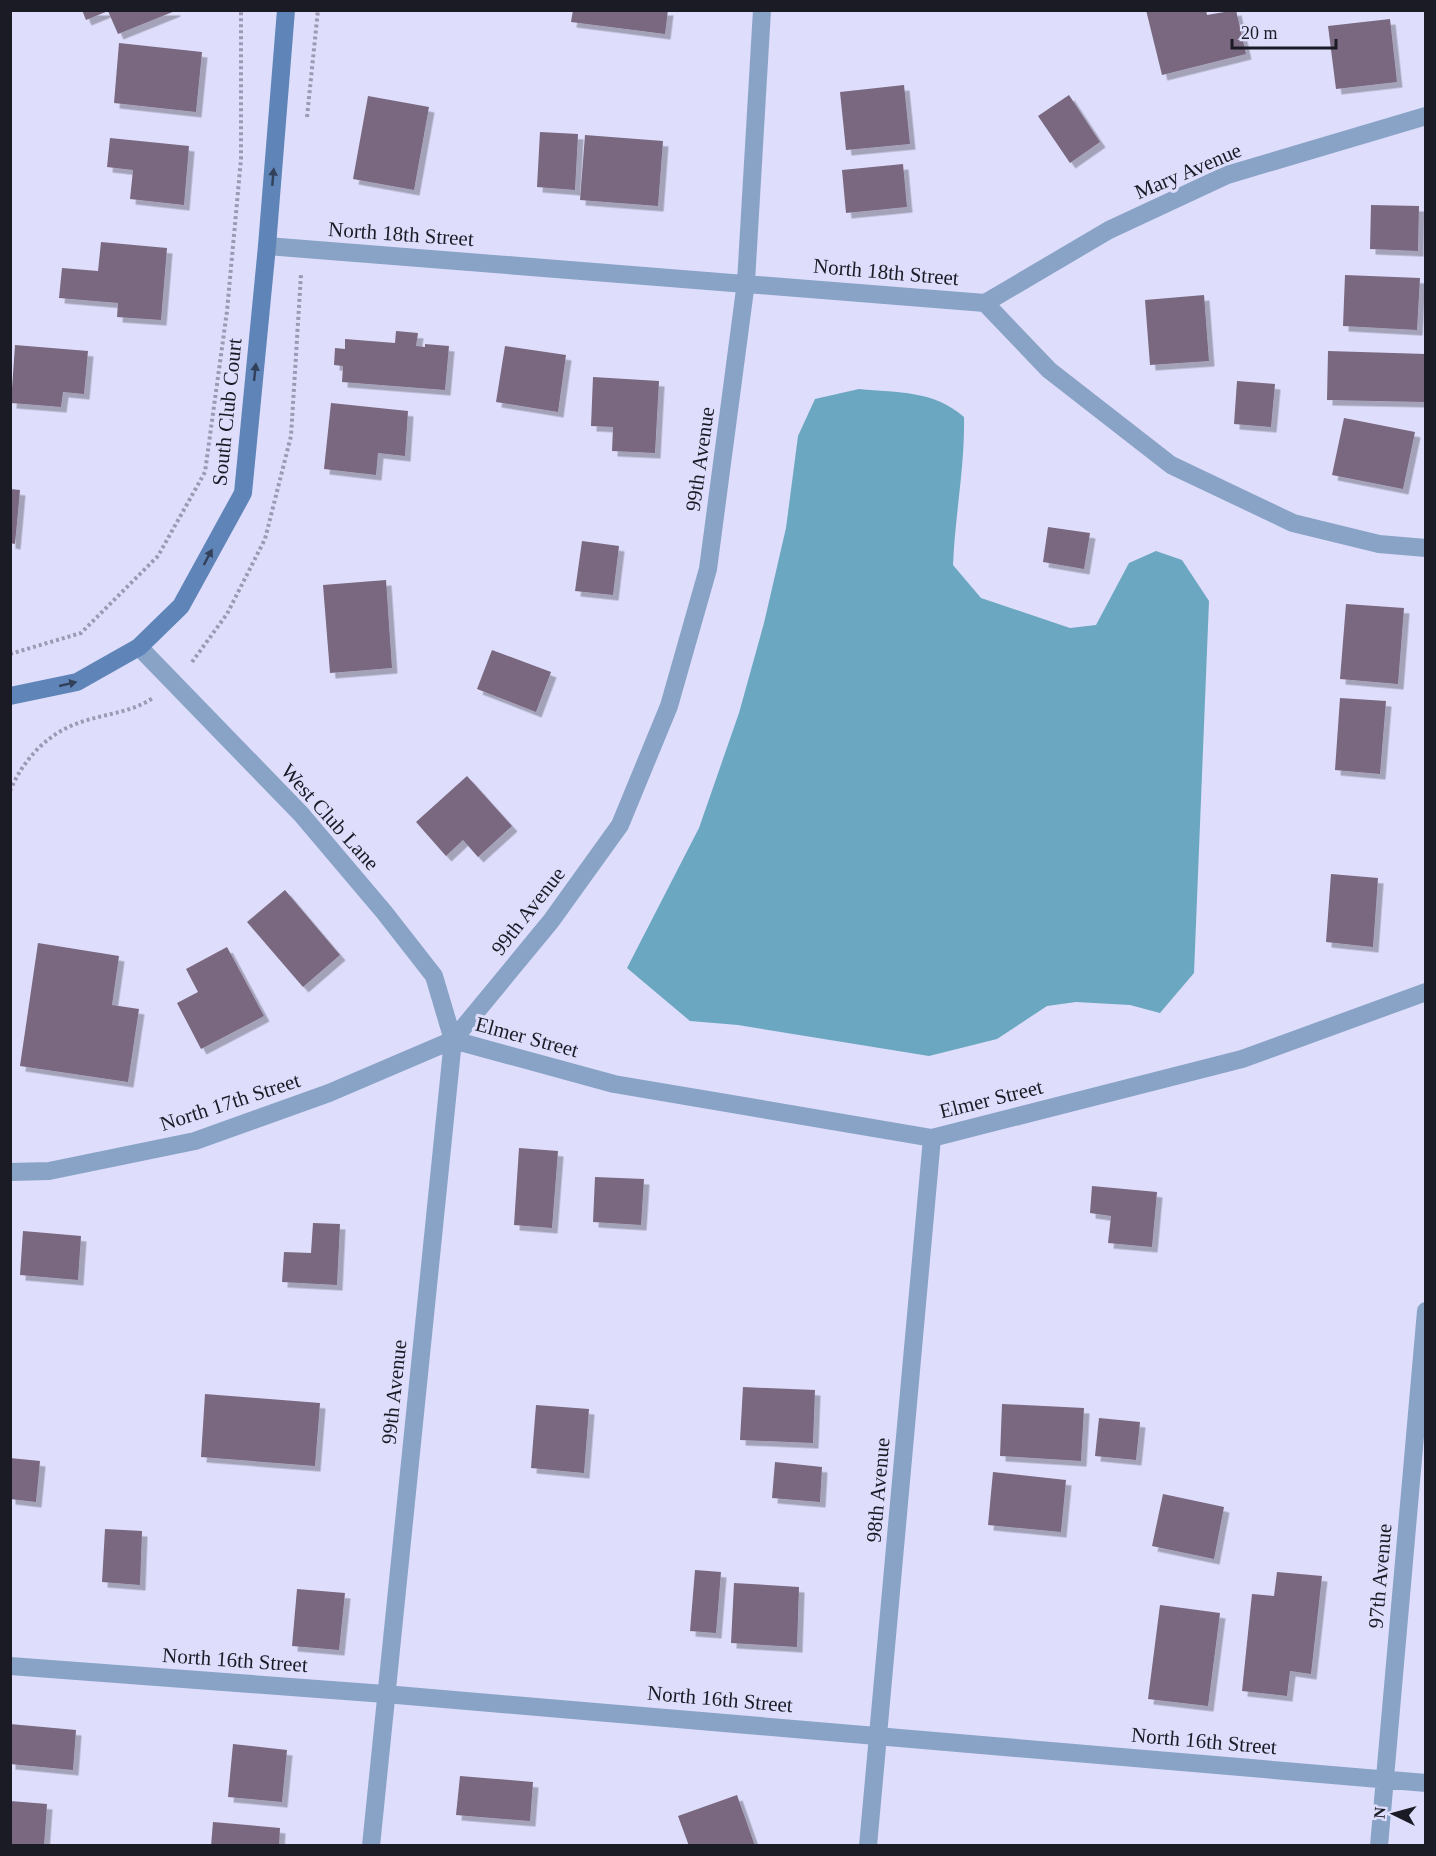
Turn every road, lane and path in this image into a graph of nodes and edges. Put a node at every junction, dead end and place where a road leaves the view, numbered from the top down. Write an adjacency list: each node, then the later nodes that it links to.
1 (241, 10): 14 (path)
2 (286, 10): 7 (street, South Club Court, one-way to 2)
3 (318, 10): 6 (path)
4 (762, 10): 9 (street, 99th Avenue)
5 (1425, 116): 11 (street, Mary Avenue)
6 (306, 127)
7 (267, 246): 8 (street, North 18th Street); 13 (street, South Club Court, one-way to 7)
8 (302, 249): 9 (street, North 18th Street); 10 (path)
9 (746, 282): 11 (street, North 18th Street); 19 (street, 99th Avenue)
10 (300, 287)
11 (985, 303): 12 (street, North 18th Street)
12 (1425, 548)
13 (139, 647): 15 (street, South Club Court, one-way to 13); 19 (street, West Club Lane)
14 (10, 654)
15 (10, 696)
16 (150, 700): 17 (path)
17 (10, 791)
18 (1425, 992): 20 (street, Elmer Street)
19 (453, 1040): 20 (street, Elmer Street); 21 (street, North 17th Street); 24 (street, 99th Avenue)
20 (932, 1138): 25 (street, 98th Avenue)
21 (10, 1172)
22 (1425, 1311): 26 (street, 97th Avenue)
23 (10, 1666): 24 (street, North 16th Street)
24 (385, 1694): 25 (street, North 16th Street); 28 (street, 99th Avenue)
25 (879, 1735): 26 (street, North 16th Street); 29 (street, 98th Avenue)
26 (1384, 1780): 27 (street, North 16th Street); 30 (street, 97th Avenue)
27 (1425, 1783)
28 (371, 1845)
29 (868, 1845)
30 (1379, 1845)

